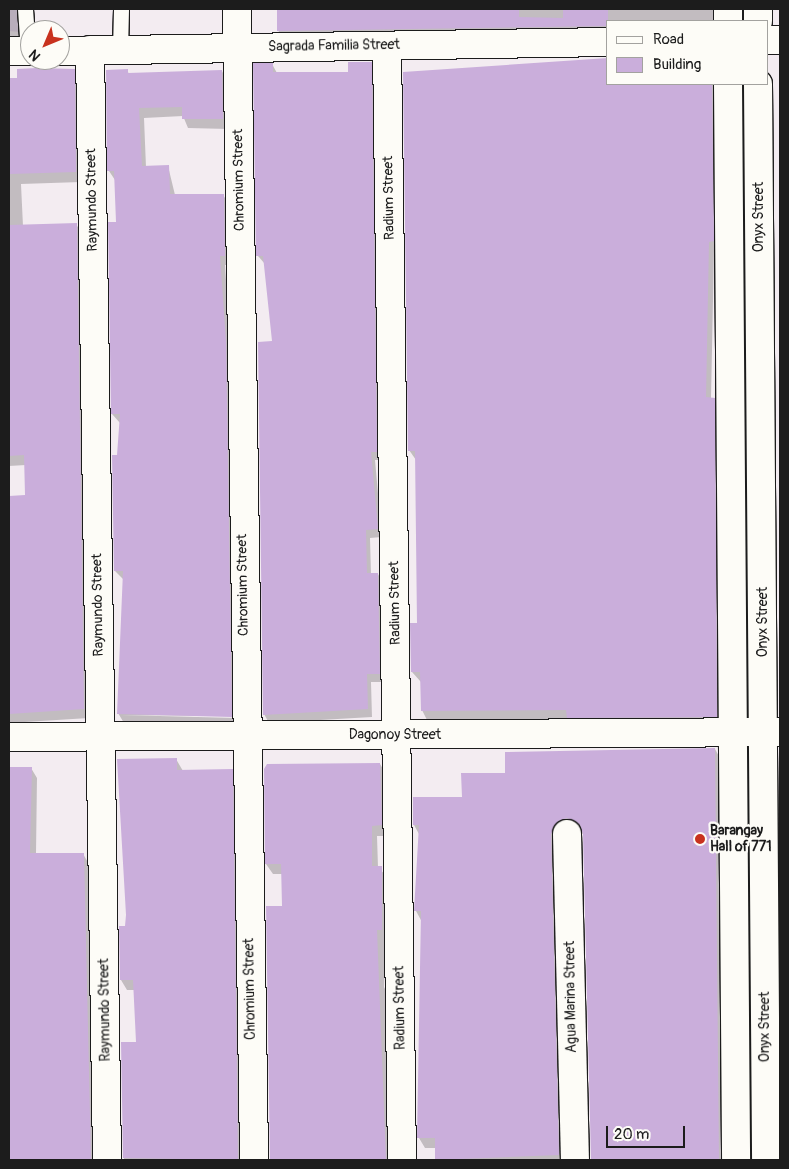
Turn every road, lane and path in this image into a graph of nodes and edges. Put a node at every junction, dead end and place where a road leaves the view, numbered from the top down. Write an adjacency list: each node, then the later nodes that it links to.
1 (121, 9): 8 (lane)
2 (237, 9): 5 (street, Chromium Street)
3 (606, 42): 4 (street, Sagrada Familia Street)
4 (387, 46): 5 (street, Sagrada Familia Street); 15 (street, Radium Street)
5 (237, 48): 8 (street, Sagrada Familia Street); 17 (street, Chromium Street)
6 (70, 50): 7 (street, Sagrada Familia Street)
7 (90, 50): 8 (street, Sagrada Familia Street); 16 (street, Raymundo Street)
8 (120, 50)
9 (728, 85): 12 (street)
10 (758, 85): 11 (street, Onyx Street)
11 (761, 433): 12 (street); 13 (street, Onyx Street)
12 (730, 435): 14 (street)
13 (772, 732): 14 (street, Dagonoy Street); 25 (street, Onyx Street)
14 (732, 733): 15 (street, Dagonoy Street); 24 (street)
15 (397, 735): 17 (street, Dagonoy Street); 22 (street, Radium Street)
16 (100, 736): 17 (street, Dagonoy Street); 18 (street, Dagonoy Street); 20 (street, Raymundo Street)
17 (245, 736): 21 (street, Chromium Street)
18 (9, 737)
19 (567, 834): 23 (street, Agua Marina Street)
20 (107, 1160)
21 (254, 1160)
22 (402, 1160)
23 (575, 1160)
24 (736, 1160)
25 (766, 1160)

